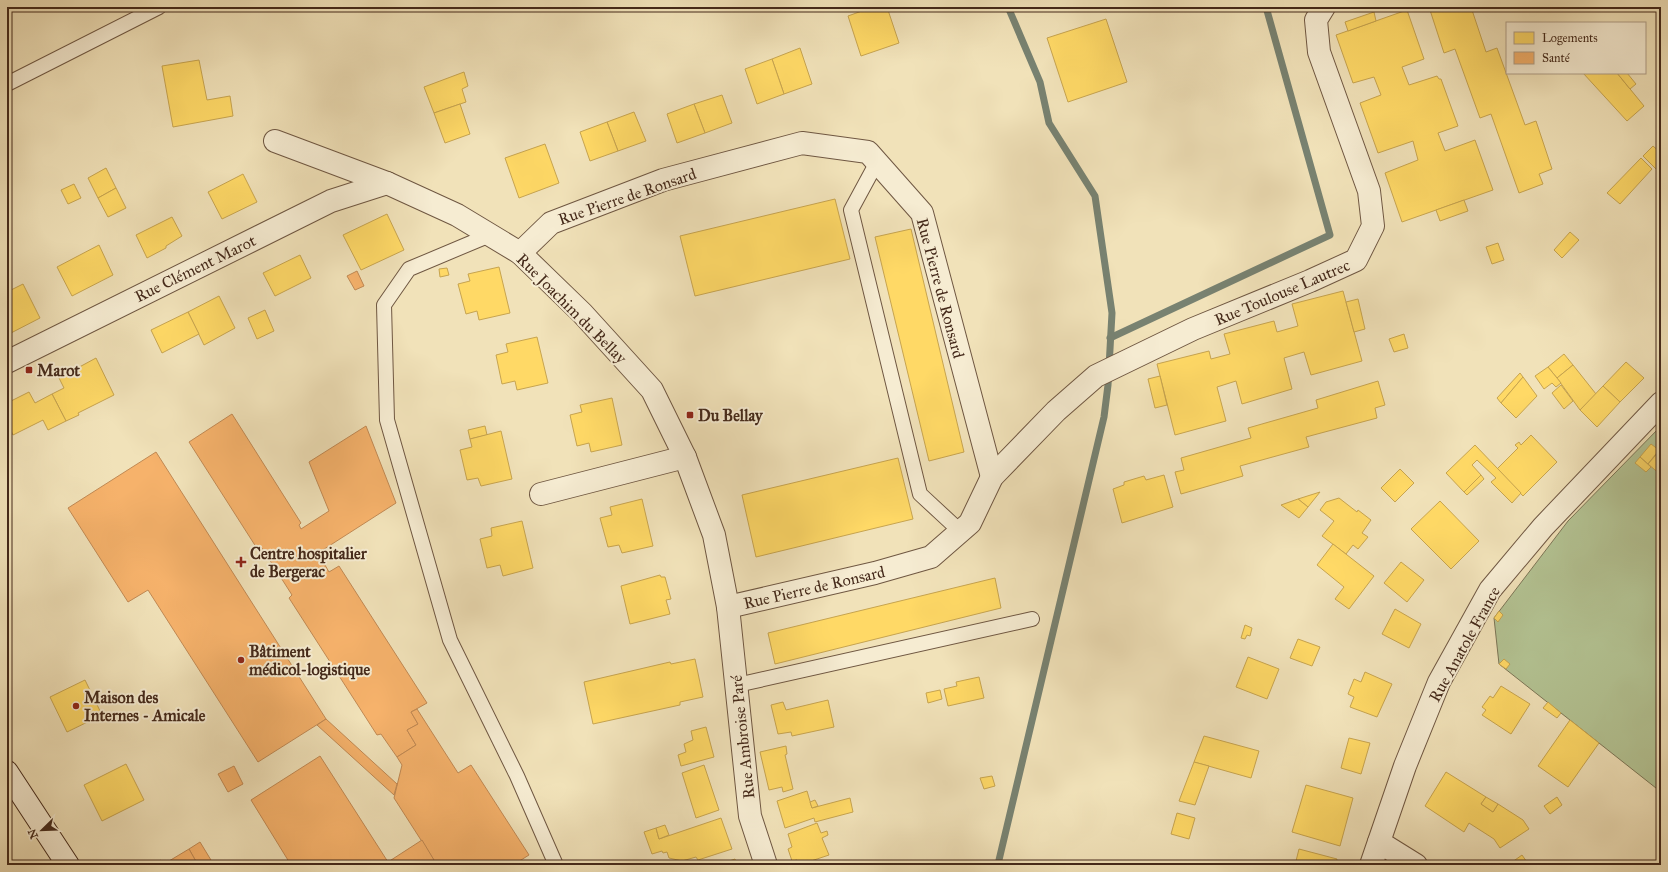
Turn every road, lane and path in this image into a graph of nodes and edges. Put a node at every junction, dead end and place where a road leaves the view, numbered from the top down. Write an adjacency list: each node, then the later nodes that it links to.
1 (159, 7): 3 (lane)
2 (1324, 7): 12 (street, Rue Toulouse Lautrec)
3 (7, 84)
4 (275, 141): 6 (street, Rue Joachim du Bellay)
5 (877, 162): 8 (street, Rue Pierre de Ronsard); 12 (street, Rue Pierre de Ronsard); 14 (lane)
6 (387, 183): 7 (street, Rue Joachim du Bellay); 9 (street, Rue Clément Marot)
7 (490, 235): 8 (street, Rue Joachim du Bellay); 21 (lane)
8 (520, 253): 11 (street, Rue Joachim du Bellay)
9 (7, 362)
10 (1661, 403): 19 (street, Rue Anatole France)
11 (685, 457): 13 (street); 15 (street, Rue Joachim du Bellay)
12 (992, 477): 14 (street, Rue Pierre de Ronsard)
13 (541, 494)
14 (961, 532): 15 (street, Rue Pierre de Ronsard)
15 (728, 607): 17 (street, Rue Ambroise Paré)
16 (1032, 619): 17 (lane)
17 (737, 686): 22 (street, Rue Ambroise Paré)
18 (7, 772): 20 (street)
19 (1379, 842): 23 (street, Rue Anatole France); 24 (street)
20 (68, 865)
21 (556, 865)
22 (766, 865)
23 (1371, 865)
24 (1416, 865)

